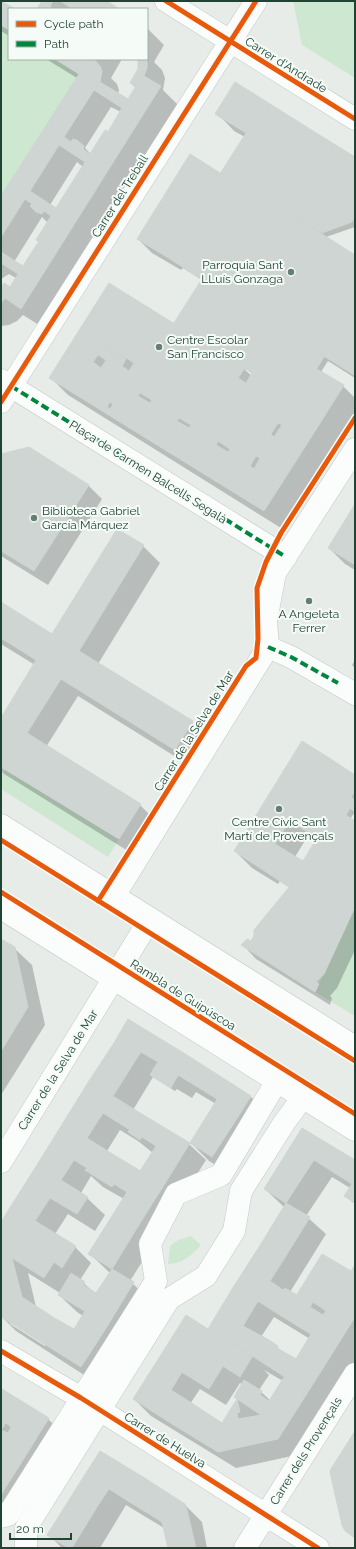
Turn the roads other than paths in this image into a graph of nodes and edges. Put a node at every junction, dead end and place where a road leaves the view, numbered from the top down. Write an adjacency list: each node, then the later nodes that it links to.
1 (166, 1): 3 (street, Carrer d'Andrade)
2 (256, 1): 3 (street, Carrer del Treball)
3 (230, 42): 4 (street, Carrer d'Andrade); 5 (street, Carrer del Treball)
4 (355, 119)
5 (4, 389): 7 (street, Plaça de Carmen Balcells Segalà)
6 (355, 449): 7 (street)
7 (286, 557): 8 (street)
8 (268, 647): 9 (street); 11 (street, Carrer de la Selva de Mar)
9 (355, 694)
10 (1, 825): 11 (street)
11 (114, 896): 13 (street)
12 (1, 908): 14 (street, Rambla de Guipúscoa)
13 (150, 919): 14 (street, Carrer de la Selva de Mar); 15 (street)
14 (114, 978): 16 (street, Rambla de Guipúscoa); 19 (street, Carrer de la Selva de Mar)
15 (355, 1047)
16 (277, 1081): 17 (street, Rambla de Guipúscoa); 22 (street)
17 (303, 1097): 18 (street, Rambla de Guipúscoa); 23 (street)
18 (355, 1130)
19 (1, 1162)
20 (1, 1351): 22 (street, Carrer de Huelva)
21 (355, 1374): 24 (street, Carrer dels Provençals)
22 (81, 1398): 23 (street, Carrer de Huelva); 25 (street)
23 (99, 1410): 24 (street, Carrer de Huelva); 26 (street)
24 (266, 1515): 27 (street, Carrer dels Provençals); 28 (street, Carrer de Huelva)
25 (1, 1517)
26 (26, 1548)
27 (245, 1548)
28 (318, 1548)

